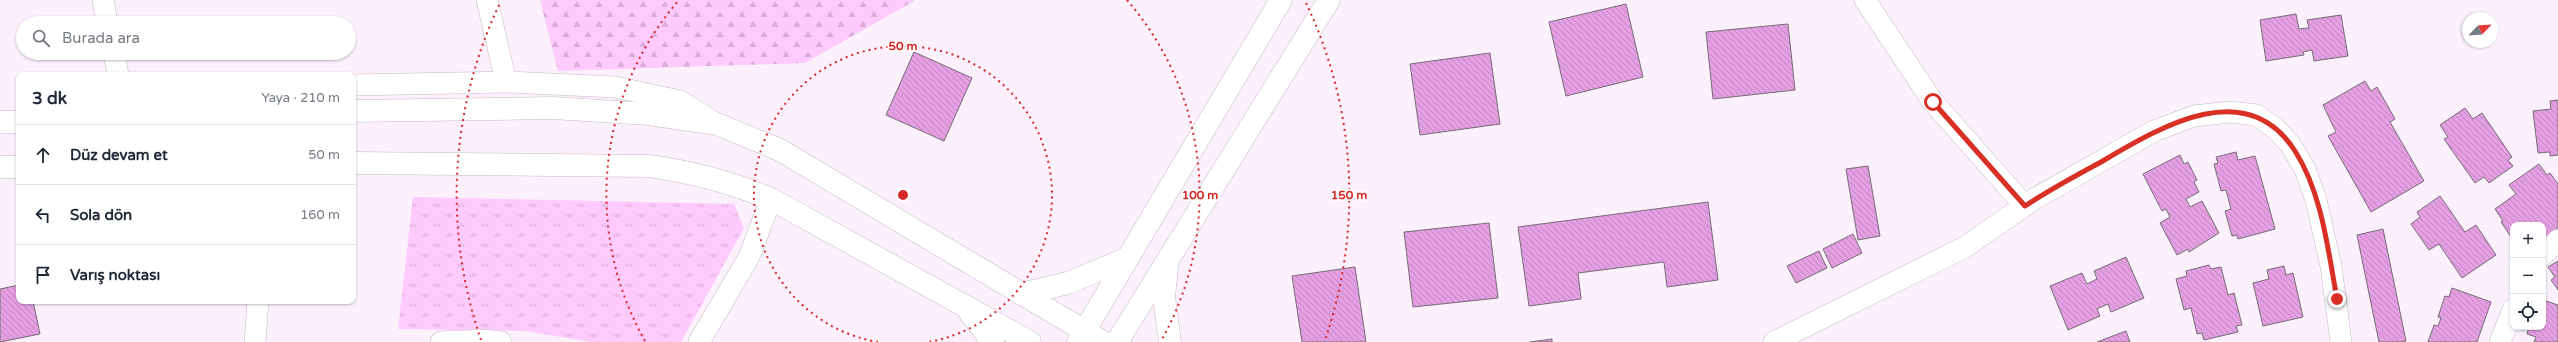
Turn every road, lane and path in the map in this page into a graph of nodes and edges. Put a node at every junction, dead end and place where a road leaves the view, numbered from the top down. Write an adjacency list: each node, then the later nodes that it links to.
1 (103, 0): 6 (street)
2 (487, 0): 9 (street)
3 (1281, 0): 23 (street)
4 (1329, 0): 22 (street)
5 (1865, 0): 19 (street)
6 (106, 16)
7 (115, 60): 8 (street)
8 (117, 72)
9 (506, 82): 10 (street); 14 (street)
10 (356, 85)
11 (356, 111): 14 (street)
12 (0, 122): 13 (street)
13 (16, 122)
14 (717, 124): 24 (street)
15 (356, 163): 18 (street)
16 (0, 167): 17 (street)
17 (16, 167)
18 (771, 199): 25 (street); 32 (street)
19 (2025, 206): 38 (street); 39 (street)
20 (2558, 240): 21 (street)
21 (2546, 252)
22 (1169, 257): 36 (street); 37 (street)
23 (1128, 258): 24 (street); 28 (street)
24 (1020, 294): 28 (street)
25 (952, 298): 33 (street); 34 (street)
26 (258, 304): 29 (street)
27 (2510, 317): 40 (street)
28 (1081, 337): 35 (street)
29 (255, 342)
30 (441, 342): 31 (street)
31 (501, 342)
32 (700, 342)
33 (993, 342)
34 (1030, 342)
35 (1103, 342)
36 (1117, 342)
37 (1170, 342)
38 (1774, 342)
39 (2341, 342)
40 (2500, 342)

